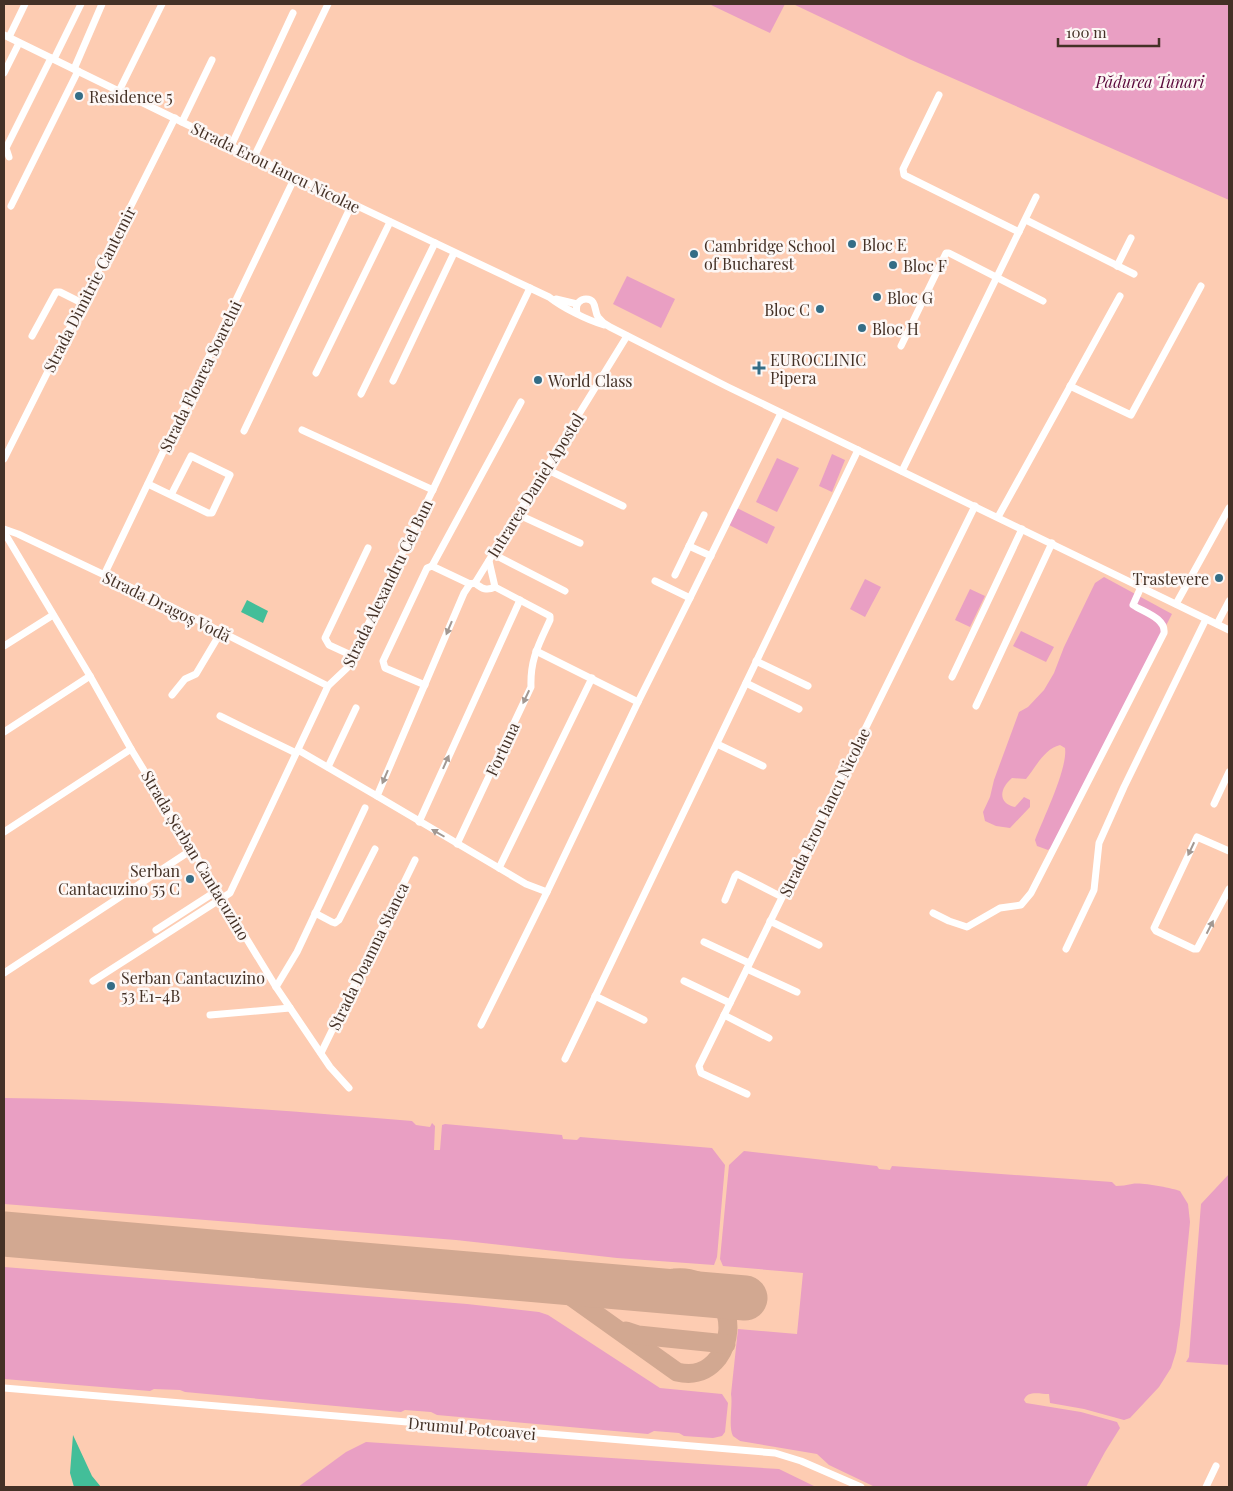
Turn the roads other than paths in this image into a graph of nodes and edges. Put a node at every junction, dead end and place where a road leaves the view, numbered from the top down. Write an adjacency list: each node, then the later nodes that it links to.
1 (25, 4): 7 (street)
2 (80, 4): 9 (street)
3 (102, 4): 11 (street)
4 (162, 4): 13 (street)
5 (328, 4): 18 (street)
6 (293, 13): 16 (street)
7 (6, 36): 8 (street, Strada Erou Iancu Nicolae)
8 (20, 43): 9 (street, Strada Erou Iancu Nicolae); 12 (street)
9 (52, 58): 11 (street, Strada Erou Iancu Nicolae); 17 (street)
10 (212, 60): 15 (street, Strada Dimitrie Cantemir)
11 (76, 70): 13 (street, Strada Erou Iancu Nicolae); 22 (street)
12 (4, 73)
13 (119, 91): 15 (street, Strada Erou Iancu Nicolae)
14 (939, 95): 25 (street)
15 (178, 120): 16 (street, Strada Erou Iancu Nicolae); 37 (street, Strada Dimitrie Cantemir)
16 (231, 146): 18 (street, Strada Erou Iancu Nicolae)
17 (9, 157)
18 (254, 157): 19 (street, Strada Erou Iancu Nicolae)
19 (295, 177): 21 (street, Strada Erou Iancu Nicolae); 58 (street, Strada Floarea Soarelui)
20 (1036, 197): 23 (street)
21 (352, 204): 24 (street, Strada Erou Iancu Nicolae); 53 (street)
22 (12, 206)
23 (1026, 220): 25 (street); 29 (street)
24 (390, 222): 27 (street, Strada Erou Iancu Nicolae); 46 (street)
25 (1020, 232): 31 (street)
26 (1131, 238): 29 (street)
27 (435, 243): 28 (street, Strada Erou Iancu Nicolae); 49 (street)
28 (454, 253): 33 (street, Strada Erou Iancu Nicolae); 47 (street)
29 (1118, 266): 30 (street)
30 (1134, 274)
31 (997, 277): 36 (street); 45 (street); 57 (street)
32 (1201, 286): 48 (street)
33 (530, 288): 35 (street, Strada Erou Iancu Nicolae); 59 (street, Strada Alexandru Cel Bun)
34 (1120, 296): 48 (street)
35 (549, 297): 38 (street, Strada Erou Iancu Nicolae); 40 (street, Strada Erou Iancu Nicolae)
36 (1043, 301)
37 (82, 303): 43 (street); 55 (street, Strada Dimitrie Cantemir)
38 (577, 304): 39 (street, Strada Erou Iancu Nicolae); 40 (street)
39 (595, 311): 41 (street); 42 (street, Strada Erou Iancu Nicolae)
40 (577, 313): 41 (street, Strada Erou Iancu Nicolae)
41 (585, 318): 42 (street, Strada Erou Iancu Nicolae)
42 (608, 326): 44 (street, Strada Erou Iancu Nicolae)
43 (32, 336)
44 (627, 336): 51 (street, Strada Erou Iancu Nicolae); 56 (street, Intrarea Daniel Apostol)
45 (901, 346)
46 (316, 373)
47 (393, 381)
48 (1070, 386): 66 (street)
49 (361, 394)
50 (521, 402): 75 (street)
51 (781, 413): 54 (street, Strada Erou Iancu Nicolae); 73 (street)
52 (302, 430): 59 (street)
53 (244, 431)
54 (858, 450): 57 (street, Strada Erou Iancu Nicolae); 95 (street)
55 (4, 459)
56 (546, 468): 61 (street); 64 (street, Intrarea Daniel Apostol)
57 (902, 471): 62 (street, Strada Erou Iancu Nicolae)
58 (148, 484): 60 (street); 76 (street, Strada Floarea Soarelui)
59 (433, 490): 94 (street, Strada Alexandru Cel Bun)
60 (171, 495): 60 (street)
61 (623, 506)
62 (976, 506): 66 (street, Strada Erou Iancu Nicolae); 130 (street, Strada Erou Iancu Nicolae)
63 (1229, 508): 86 (street)
64 (517, 514): 69 (street); 74 (street, Intrarea Daniel Apostol)
65 (704, 515): 71 (street)
66 (998, 517): 67 (street, Strada Erou Iancu Nicolae)
67 (1022, 529): 70 (street, Strada Erou Iancu Nicolae); 97 (street)
68 (4, 531): 76 (street, Strada Dragoș Vodă); 87 (street, Strada Șerban Cantacuzino)
69 (580, 543)
70 (1052, 543): 81 (street, Strada Erou Iancu Nicolae); 105 (street)
71 (689, 546): 73 (street); 77 (street)
72 (368, 548): 94 (street)
73 (711, 556): 83 (street)
74 (491, 558): 79 (street, Intrarea Daniel Apostol); 80 (street); 82 (street)
75 (432, 566): 79 (street); 100 (street)
76 (104, 575): 91 (street, Strada Dragoș Vodă)
77 (675, 575)
78 (654, 581): 83 (street)
79 (472, 583): 80 (street); 100 (street, Intrarea Daniel Apostol, one-way to 100)
80 (495, 587): 84 (street)
81 (1141, 587): 86 (street, Strada Erou Iancu Nicolae); 134 (street)
82 (565, 591)
83 (690, 598): 104 (street)
84 (520, 600): 93 (street, Fortuna); 119 (street, one-way to 84)
85 (1229, 601): 89 (street)
86 (1176, 604): 88 (street, Strada Erou Iancu Nicolae)
87 (53, 614): 92 (street); 96 (street, Strada Șerban Cantacuzino)
88 (1206, 618): 89 (street, Strada Erou Iancu Nicolae); 139 (street)
89 (1217, 624): 90 (street, Strada Erou Iancu Nicolae)
90 (1229, 630)
91 (221, 632): 101 (street, Strada Dragoș Vodă); 103 (street)
92 (4, 646)
93 (536, 651): 98 (street); 121 (street, Fortuna, one-way to 121)
94 (352, 656): 101 (street, Strada Alexandru Cel Bun)
95 (756, 661): 99 (street); 102 (street)
96 (90, 676): 109 (street); 111 (street, Strada Șerban Cantacuzino)
97 (952, 677)
98 (592, 678): 104 (street); 126 (street)
99 (746, 683): 107 (street); 110 (street)
100 (425, 685): 116 (street, Intrarea Daniel Apostol, one-way to 116)
101 (328, 686): 112 (street, Strada Alexandru Cel Bun)
102 (808, 686)
103 (172, 695)
104 (638, 702): 129 (street)
105 (976, 706)
106 (356, 708): 114 (street)
107 (799, 709)
108 (220, 716): 112 (street)
109 (4, 732)
110 (717, 744): 113 (street); 146 (street)
111 (128, 751): 120 (street); 122 (street, Strada Șerban Cantacuzino)
112 (297, 751): 114 (street); 131 (street, Strada Alexandru Cel Bun)
113 (764, 766)
114 (328, 767): 116 (street)
115 (1229, 772): 117 (street)
116 (377, 796): 119 (street)
117 (1214, 804)
118 (365, 808): 133 (street)
119 (419, 822): 121 (street, one-way to 119)
120 (4, 832)
121 (457, 844): 126 (street)
122 (193, 849): 128 (street, Strada Șerban Cantacuzino); 141 (street)
123 (375, 849): 133 (street)
124 (1229, 851): 127 (street, one-way to 127)
125 (415, 860): 154 (street, Strada Doamna Stanca)
126 (499, 868): 129 (street)
127 (1229, 889)
128 (218, 890): 131 (street, Strada Șerban Cantacuzino); 136 (street)
129 (547, 892): 152 (street)
130 (782, 897): 132 (street); 135 (street, Strada Erou Iancu Nicolae)
131 (223, 898): 142 (street); 144 (street, Strada Șerban Cantacuzino)
132 (725, 900)
133 (315, 913): 144 (street)
134 (933, 913)
135 (770, 921): 138 (street); 140 (street, Strada Erou Iancu Nicolae)
136 (156, 930)
137 (704, 942): 140 (street)
138 (819, 945)
139 (1066, 949)
140 (748, 966): 145 (street); 147 (street, Strada Erou Iancu Nicolae)
141 (4, 973)
142 (93, 981)
143 (684, 981): 147 (street)
144 (276, 987): 148 (street, Strada Șerban Cantacuzino)
145 (797, 992)
146 (595, 996): 151 (street); 155 (street)
147 (730, 1003): 150 (street, Strada Erou Iancu Nicolae)
148 (290, 1008): 149 (street); 154 (street, Strada Șerban Cantacuzino)
149 (210, 1015)
150 (724, 1015): 153 (street); 157 (street, Strada Erou Iancu Nicolae)
151 (644, 1020)
152 (481, 1025)
153 (769, 1038)
154 (321, 1053): 156 (street, Strada Șerban Cantacuzino)
155 (565, 1059)
156 (349, 1088)
157 (747, 1094)
158 (4, 1388): 160 (street, Drumul Potcoavei)
159 (1216, 1466): 161 (street)
160 (860, 1487)
161 (1206, 1487)

